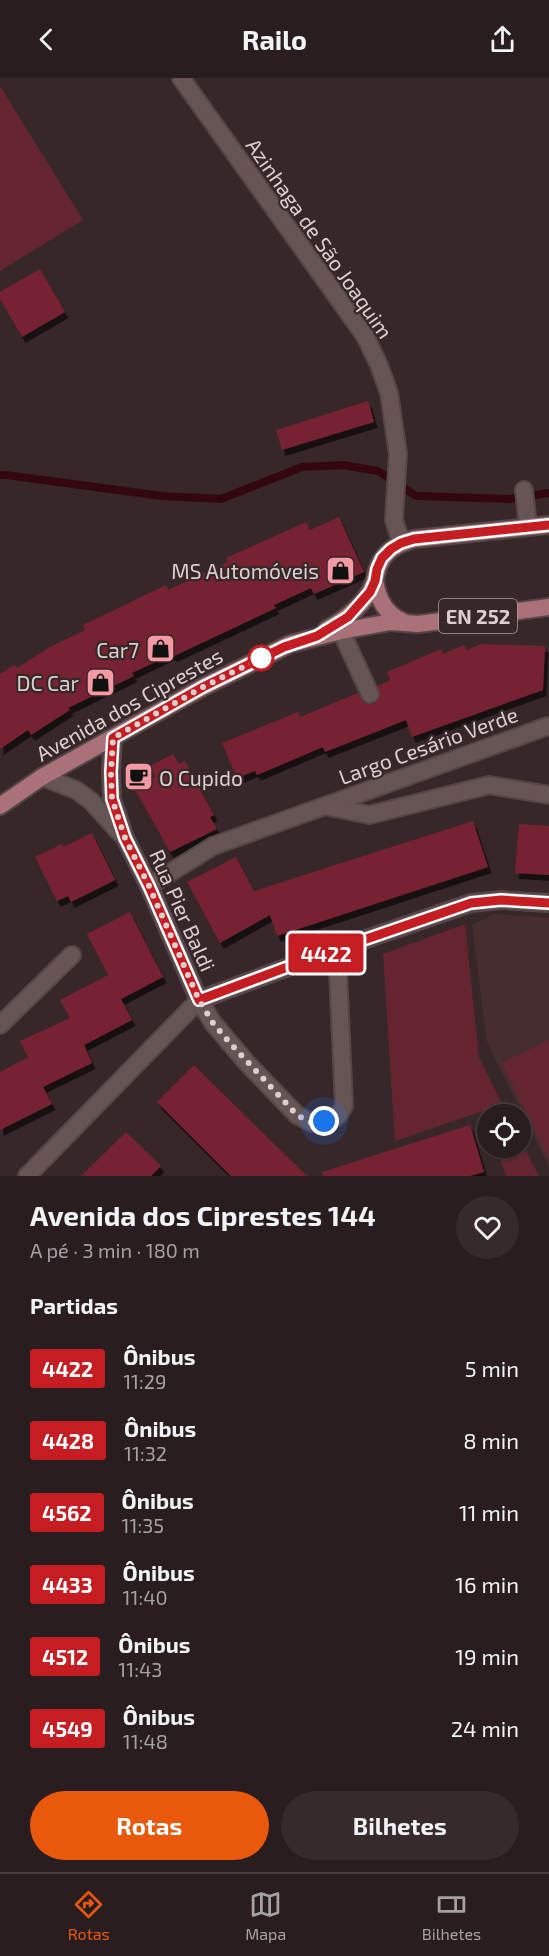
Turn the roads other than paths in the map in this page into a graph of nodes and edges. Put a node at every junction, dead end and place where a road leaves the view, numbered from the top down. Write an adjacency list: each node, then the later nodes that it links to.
1 (181, 78): 5 (street, Azinhaga de São Joaquim)
2 (524, 490): 3 (street)
3 (528, 518): 4 (main road); 5 (main road)
4 (549, 525)
5 (401, 543): 6 (main road, Avenida dos Ciprestes / EN 252)
6 (375, 581): 8 (main road, EN 252); 10 (main road, Avenida dos Ciprestes / EN 252)
7 (549, 607): 8 (main road, Avenida dos Ciprestes / EN 252)
8 (408, 623): 9 (main road, Avenida dos Ciprestes / EN 252)
9 (341, 631): 10 (main road, Avenida dos Ciprestes / EN 252); 11 (street)
10 (317, 636): 13 (main road, Avenida dos Ciprestes / EN 252)
11 (370, 694)
12 (548, 726): 17 (street, Largo Cesário Verde)
13 (113, 738): 14 (main road, Avenida dos Ciprestes / EN 252); 18 (street, Rua Pier Baldi)
14 (42, 777): 16 (main road, Avenida dos Ciprestes / EN 252); 18 (street, Rua Pier Baldi)
15 (549, 795): 17 (street, Largo Cesário Verde)
16 (0, 806)
17 (324, 806): 19 (street, Largo Cesário Verde)
18 (125, 838): 19 (street, Rua Pier Baldi)
19 (149, 886): 23 (street, Rua Pier Baldi)
20 (549, 903): 21 (street)
21 (337, 949): 23 (street); 23 (street, Rua Pier Baldi)
22 (72, 955): 24 (street)
23 (199, 1000): 25 (street)
24 (0, 1025)
25 (27, 1176)

